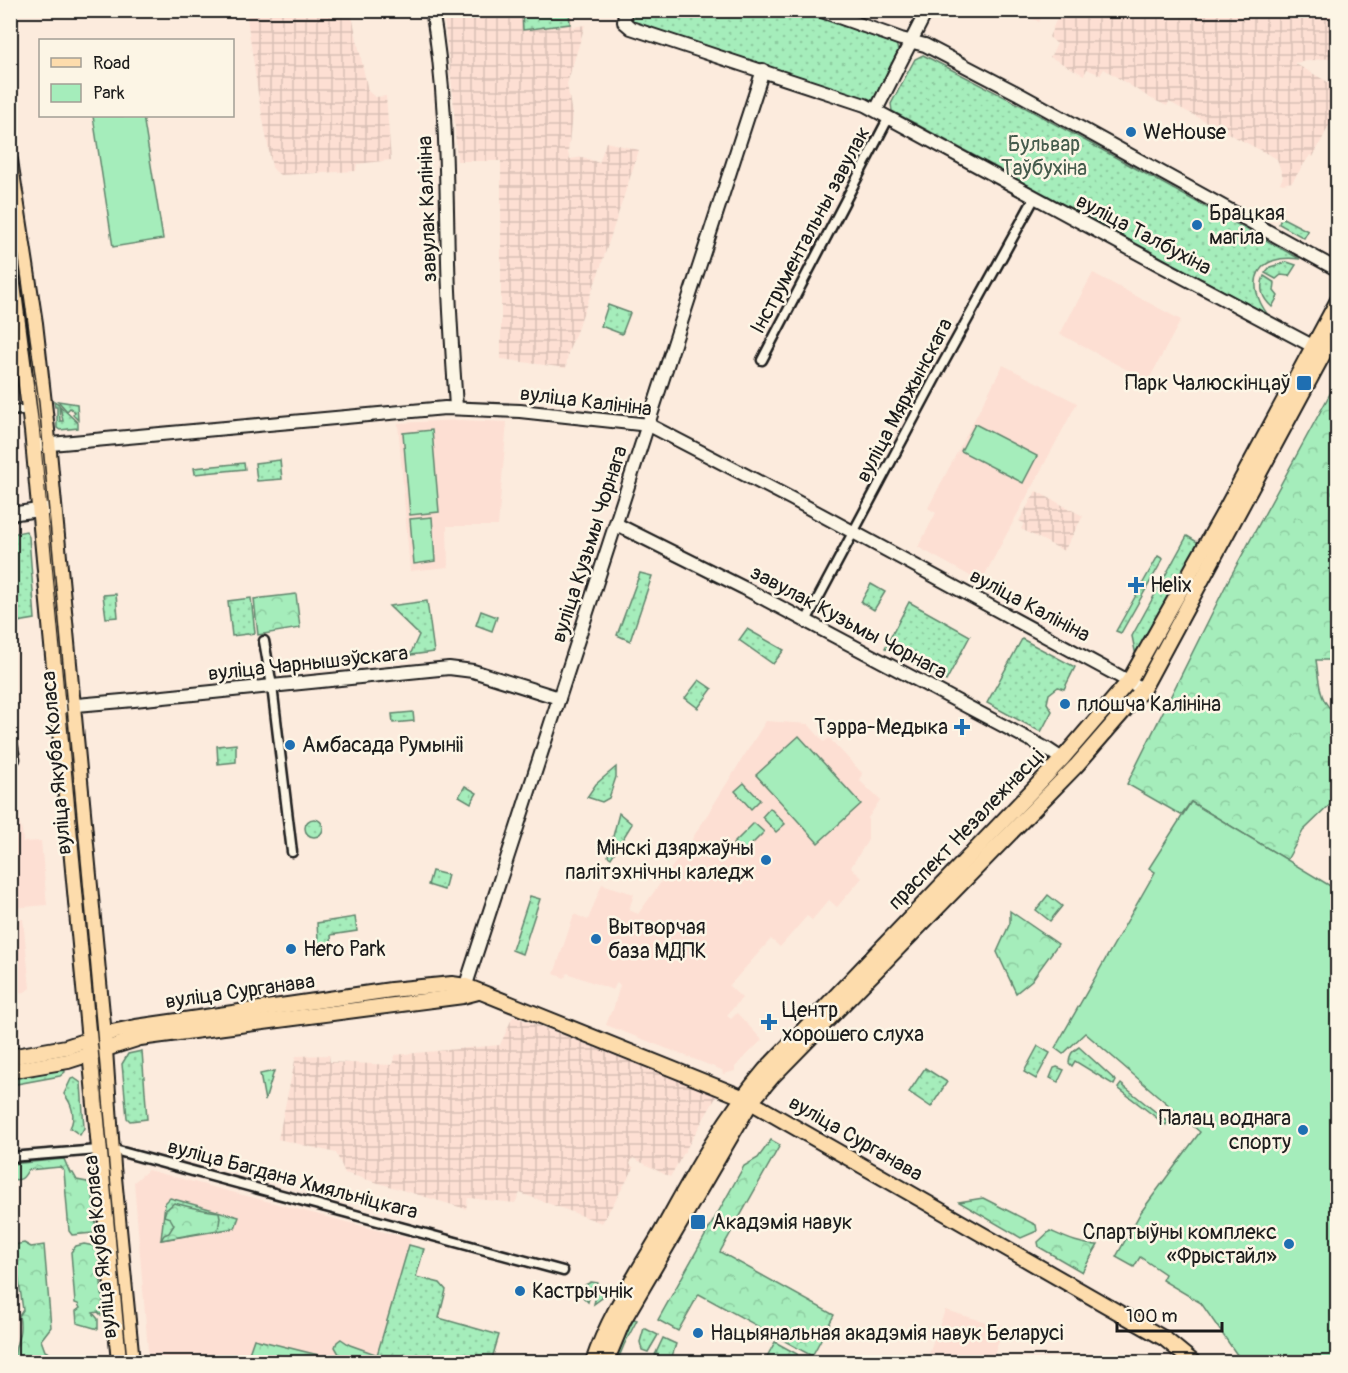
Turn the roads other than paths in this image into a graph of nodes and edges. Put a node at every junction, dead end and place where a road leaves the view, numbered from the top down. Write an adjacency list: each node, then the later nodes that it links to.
1 (432, 10): 18 (main road, завулак Калініна)
2 (625, 10): 6 (main road, вуліца Талбухіна)
3 (819, 10): 5 (main road)
4 (927, 10): 5 (main road)
5 (910, 41): 7 (main road); 12 (main road)
6 (763, 70): 7 (main road, вуліца Талбухіна); 21 (main road, вуліца Кузьмы Чорнага)
7 (876, 110): 8 (main road, вуліца Талбухіна)
8 (889, 117): 10 (main road, вуліца Талбухіна); 16 (street, Інструментальны завулак)
9 (10, 160): 17 (main road, вуліца Якуба Коласа)
10 (1035, 197): 15 (main road, вуліца Талбухіна); 28 (street, вуліца Мяржынскага)
11 (10, 262): 19 (main road, вуліца Якуба Коласа)
12 (1338, 270)
13 (1338, 300): 15 (main road, праспект Незалежнасці)
14 (1338, 327): 15 (main road, праспект Незалежнасці)
15 (1319, 349): 31 (main road, праспект Незалежнасці); 33 (main road, праспект Незалежнасці)
16 (762, 360)
17 (44, 408): 19 (street); 22 (main road, вуліца Якуба Коласа)
18 (456, 408): 21 (main road, вуліца Калініна); 22 (main road, вуліца Калініна)
19 (30, 410): 20 (street); 23 (main road, вуліца Якуба Коласа)
20 (10, 411)
21 (649, 425): 27 (main road, вуліца Кузьмы Чорнага); 28 (main road, вуліца Калініна)
22 (48, 444): 23 (main road, вуліца Калініна); 24 (main road, вуліца Якуба Коласа)
23 (33, 445): 25 (main road, вуліца Якуба Коласа)
24 (53, 508): 25 (main road); 35 (main road, вуліца Якуба Коласа)
25 (39, 510): 26 (main road); 35 (main road, вуліца Якуба Коласа)
26 (10, 514)
27 (616, 524): 29 (main road, завулак Кузьмы Чорнага); 34 (main road, вуліца Кузьмы Чорнага)
28 (854, 532): 29 (street, вуліца Мяржынскага); 31 (main road, вуліца Калініна)
29 (806, 621): 38 (main road, завулак Кузьмы Чорнага)
30 (264, 641): 32 (street)
31 (1130, 681): 33 (main road, вуліца Калініна); 38 (main road, праспект Незалежнасці)
32 (272, 686): 34 (main road, вуліца Чарнышэўскага); 35 (main road, вуліца Чарнышэўскага); 39 (street)
33 (1143, 689): 45 (main road, праспект Незалежнасці)
34 (559, 698): 40 (main road, вуліца Кузьмы Чорнага)
35 (65, 706): 41 (main road, вуліца Якуба Коласа); 42 (main road, вуліца Якуба Коласа)
36 (10, 732): 37 (street)
37 (15, 759)
38 (1062, 759): 45 (main road, праспект Незалежнасці)
39 (292, 852)
40 (469, 991): 41 (main road, вуліца Сурганава); 45 (main road, вуліца Сурганава)
41 (104, 1042): 42 (main road, вуліца Сурганава); 46 (main road, вуліца Якуба Коласа)
42 (89, 1047): 43 (main road, вуліца Сурганава); 44 (main road, вуліца Сурганава); 46 (main road, вуліца Якуба Коласа)
43 (10, 1057)
44 (10, 1071)
45 (747, 1100): 51 (main road, праспект Незалежнасці); 52 (main road, праспект Незалежнасці); 53 (main road, вуліца Сурганава)
46 (105, 1149): 47 (street, вуліца Багдана Хмяльніцкага); 48 (street, вуліца Багдана Хмяльніцкага); 49 (main road, вуліца Якуба Коласа); 50 (main road, вуліца Якуба Коласа)
47 (10, 1157)
48 (563, 1271)
49 (119, 1362)
50 (132, 1362)
51 (593, 1362)
52 (606, 1362)
53 (1193, 1362)

